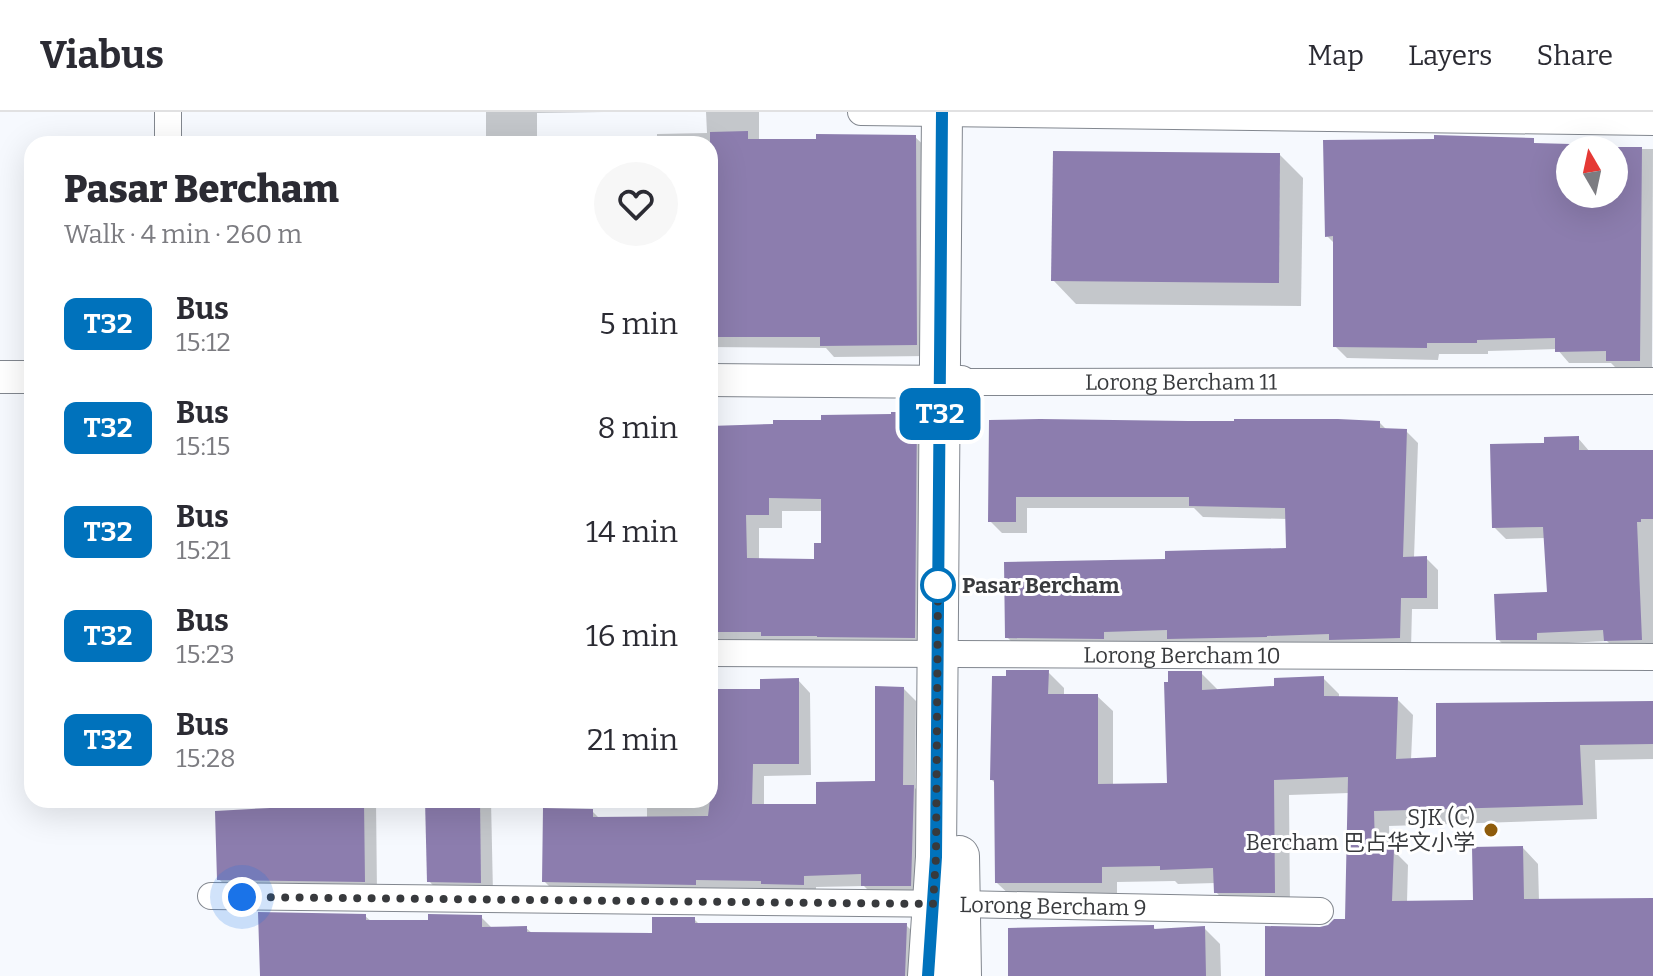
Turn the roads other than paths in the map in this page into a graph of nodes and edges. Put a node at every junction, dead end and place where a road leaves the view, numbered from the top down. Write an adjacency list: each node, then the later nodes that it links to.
1 (168, 112): 5 (street)
2 (861, 112): 3 (street)
3 (952, 113): 4 (street); 9 (main road)
4 (1653, 122)
5 (168, 136)
6 (0, 377): 7 (street)
7 (24, 377)
8 (718, 380): 9 (street, Lorong Bercham 11)
9 (951, 381): 10 (street, Lorong Bercham 11); 12 (main road)
10 (1653, 381)
11 (718, 653): 12 (street, Lorong Bercham 10)
12 (946, 653): 13 (street, Lorong Bercham 10); 15 (main road)
13 (1653, 657)
14 (211, 896): 15 (street, Lorong Bercham 9)
15 (946, 904): 16 (street, Lorong Bercham 9); 17 (main road); 18 (main road)
16 (1320, 911)
17 (928, 976)
18 (961, 976)

